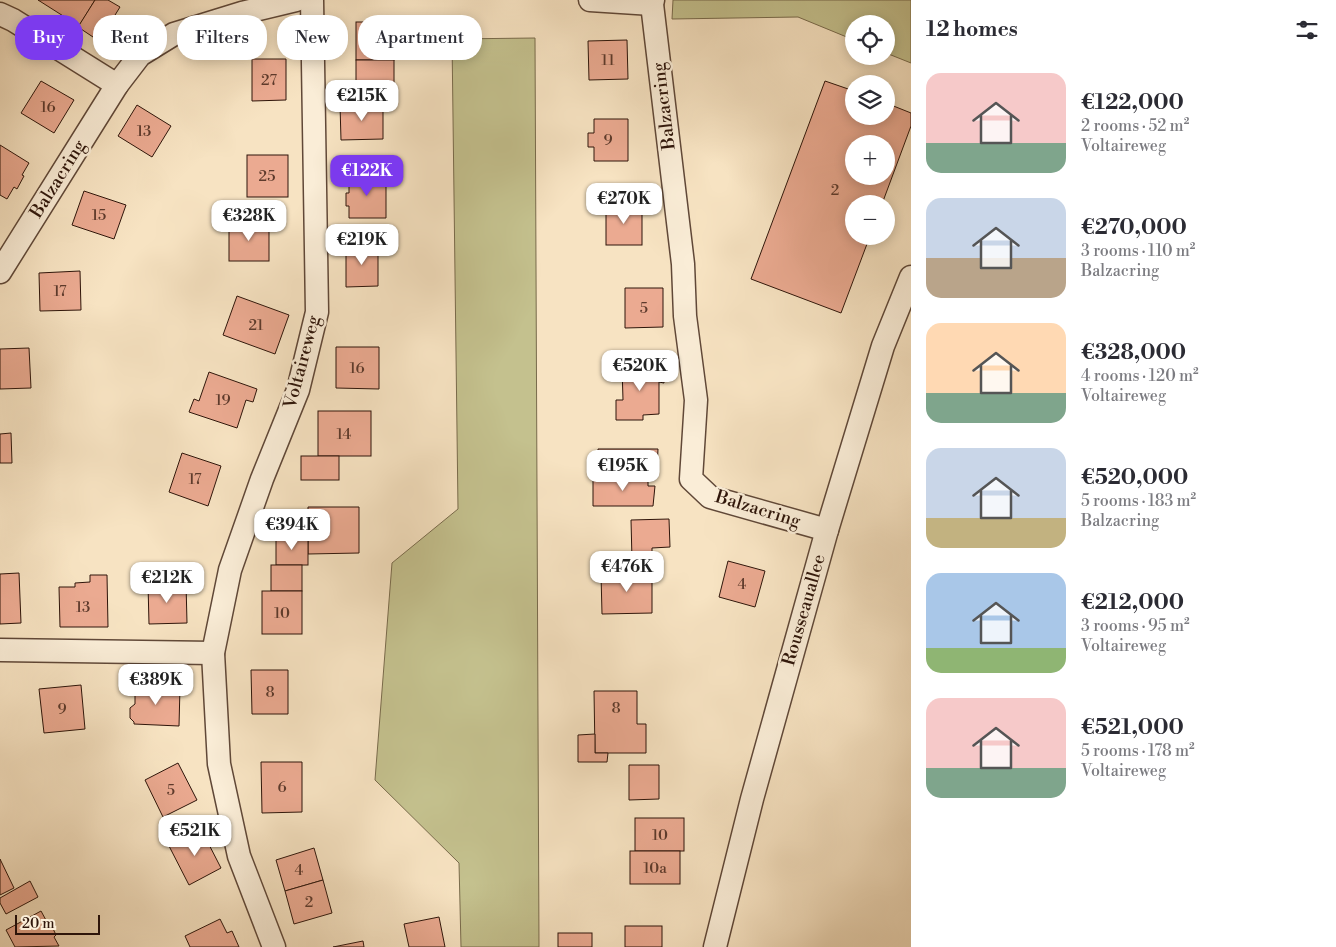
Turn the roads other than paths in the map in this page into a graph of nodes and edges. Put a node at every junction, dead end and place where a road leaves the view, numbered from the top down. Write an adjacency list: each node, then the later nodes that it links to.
1 (296, 0): 6 (street, Balzacring)
2 (312, 0): 11 (street, Voltaireweg)
3 (590, 0): 4 (street, Balzacring)
4 (652, 2): 9 (street, Balzacring)
5 (0, 14): 6 (street)
6 (117, 85): 7 (street, Balzacring)
7 (0, 272)
8 (911, 277): 9 (street, Rousseauallee)
9 (827, 530): 13 (street, Rousseauallee)
10 (0, 650): 11 (street)
11 (212, 653): 12 (street, Voltaireweg)
12 (274, 947)
13 (714, 947)

